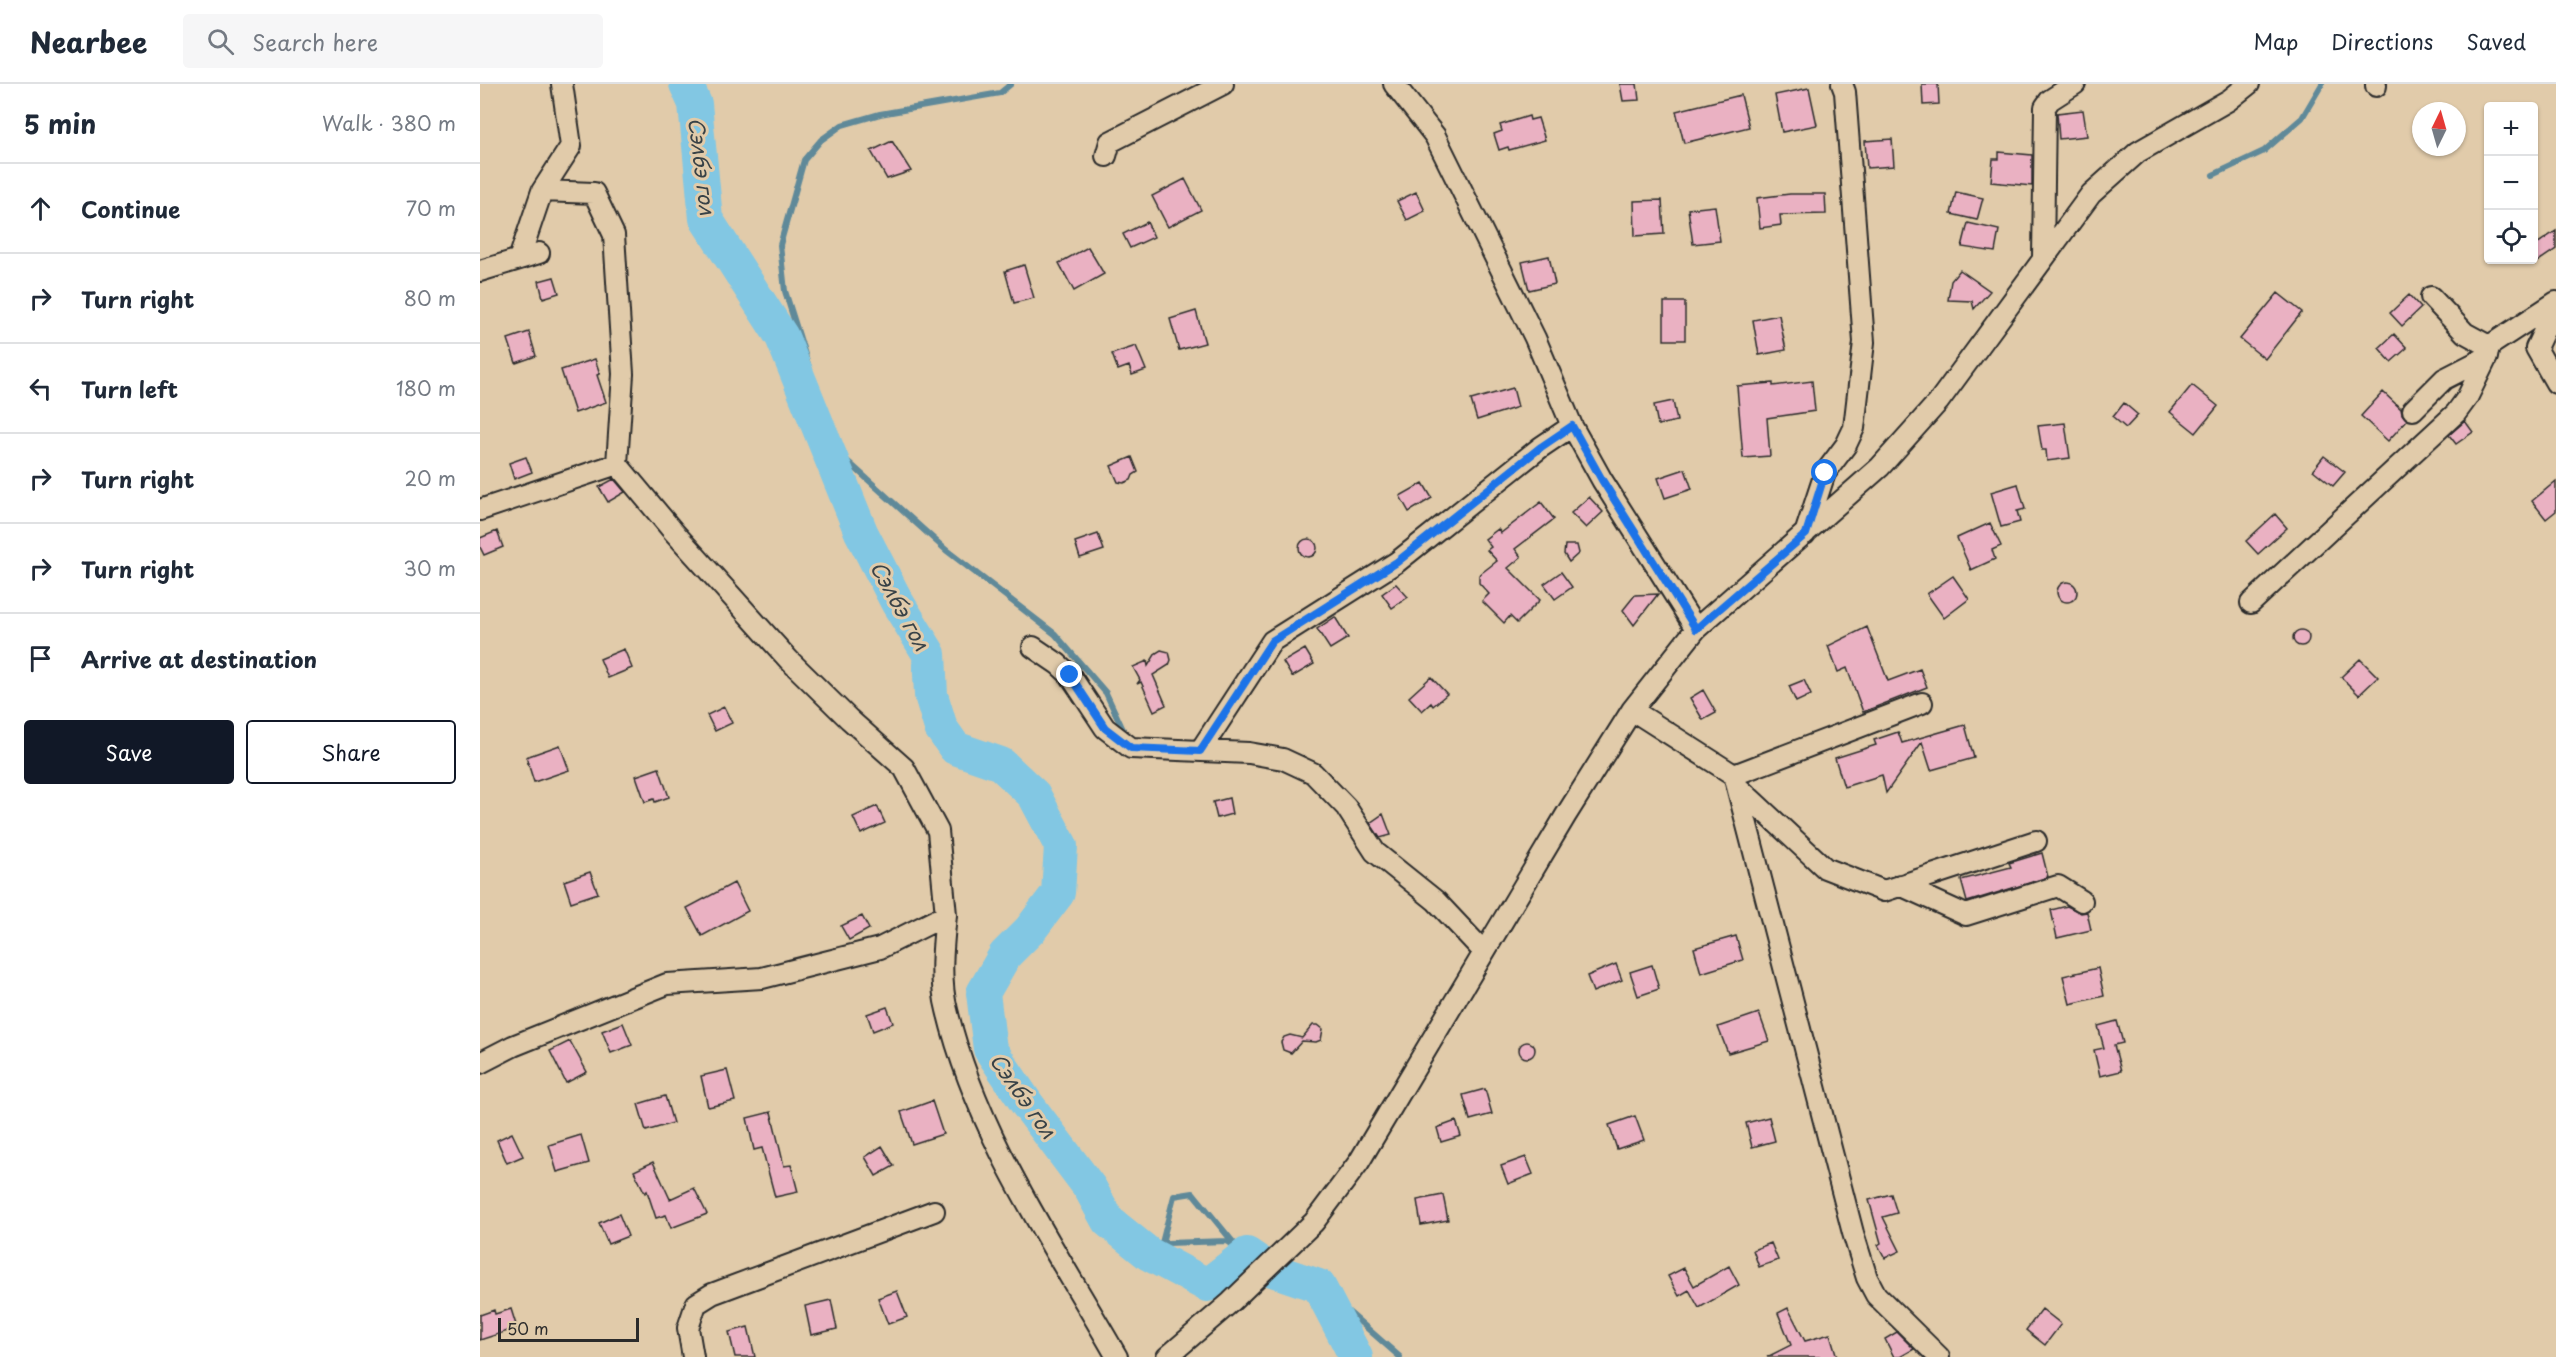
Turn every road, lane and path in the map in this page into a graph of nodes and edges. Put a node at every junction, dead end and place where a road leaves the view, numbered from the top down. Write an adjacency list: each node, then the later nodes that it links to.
1 (562, 84): 8 (street)
2 (1223, 84): 7 (street)
3 (1394, 84): 18 (street)
4 (1842, 84): 21 (street)
5 (2075, 84): 10 (street)
6 (2249, 84): 10 (street)
7 (1106, 156)
8 (542, 190): 11 (street); 19 (street)
9 (539, 253): 11 (street)
10 (2043, 257): 21 (street)
11 (519, 259): 12 (street)
12 (480, 272)
13 (2431, 297): 15 (street)
14 (2556, 303): 15 (street); 16 (street)
15 (2488, 352): 17 (street); 22 (street)
16 (2556, 383)
17 (2413, 410)
18 (1572, 426): 23 (street); 27 (street)
19 (618, 464): 20 (street); 32 (street)
20 (480, 510)
21 (1806, 534): 23 (street)
22 (2251, 603)
23 (1696, 629): 26 (street)
24 (1034, 647): 27 (street)
25 (1922, 703): 28 (street)
26 (1632, 710): 28 (street); 33 (street)
27 (1200, 751): 33 (street)
28 (1736, 781): 30 (street); 39 (street)
29 (2037, 841): 30 (street)
30 (1900, 885): 31 (street)
31 (2082, 901)
32 (946, 915): 34 (street); 37 (street)
33 (1484, 952): 38 (street)
34 (480, 1063)
35 (934, 1211): 36 (street)
36 (693, 1357)
37 (1117, 1357)
38 (1167, 1357)
39 (1939, 1357)

